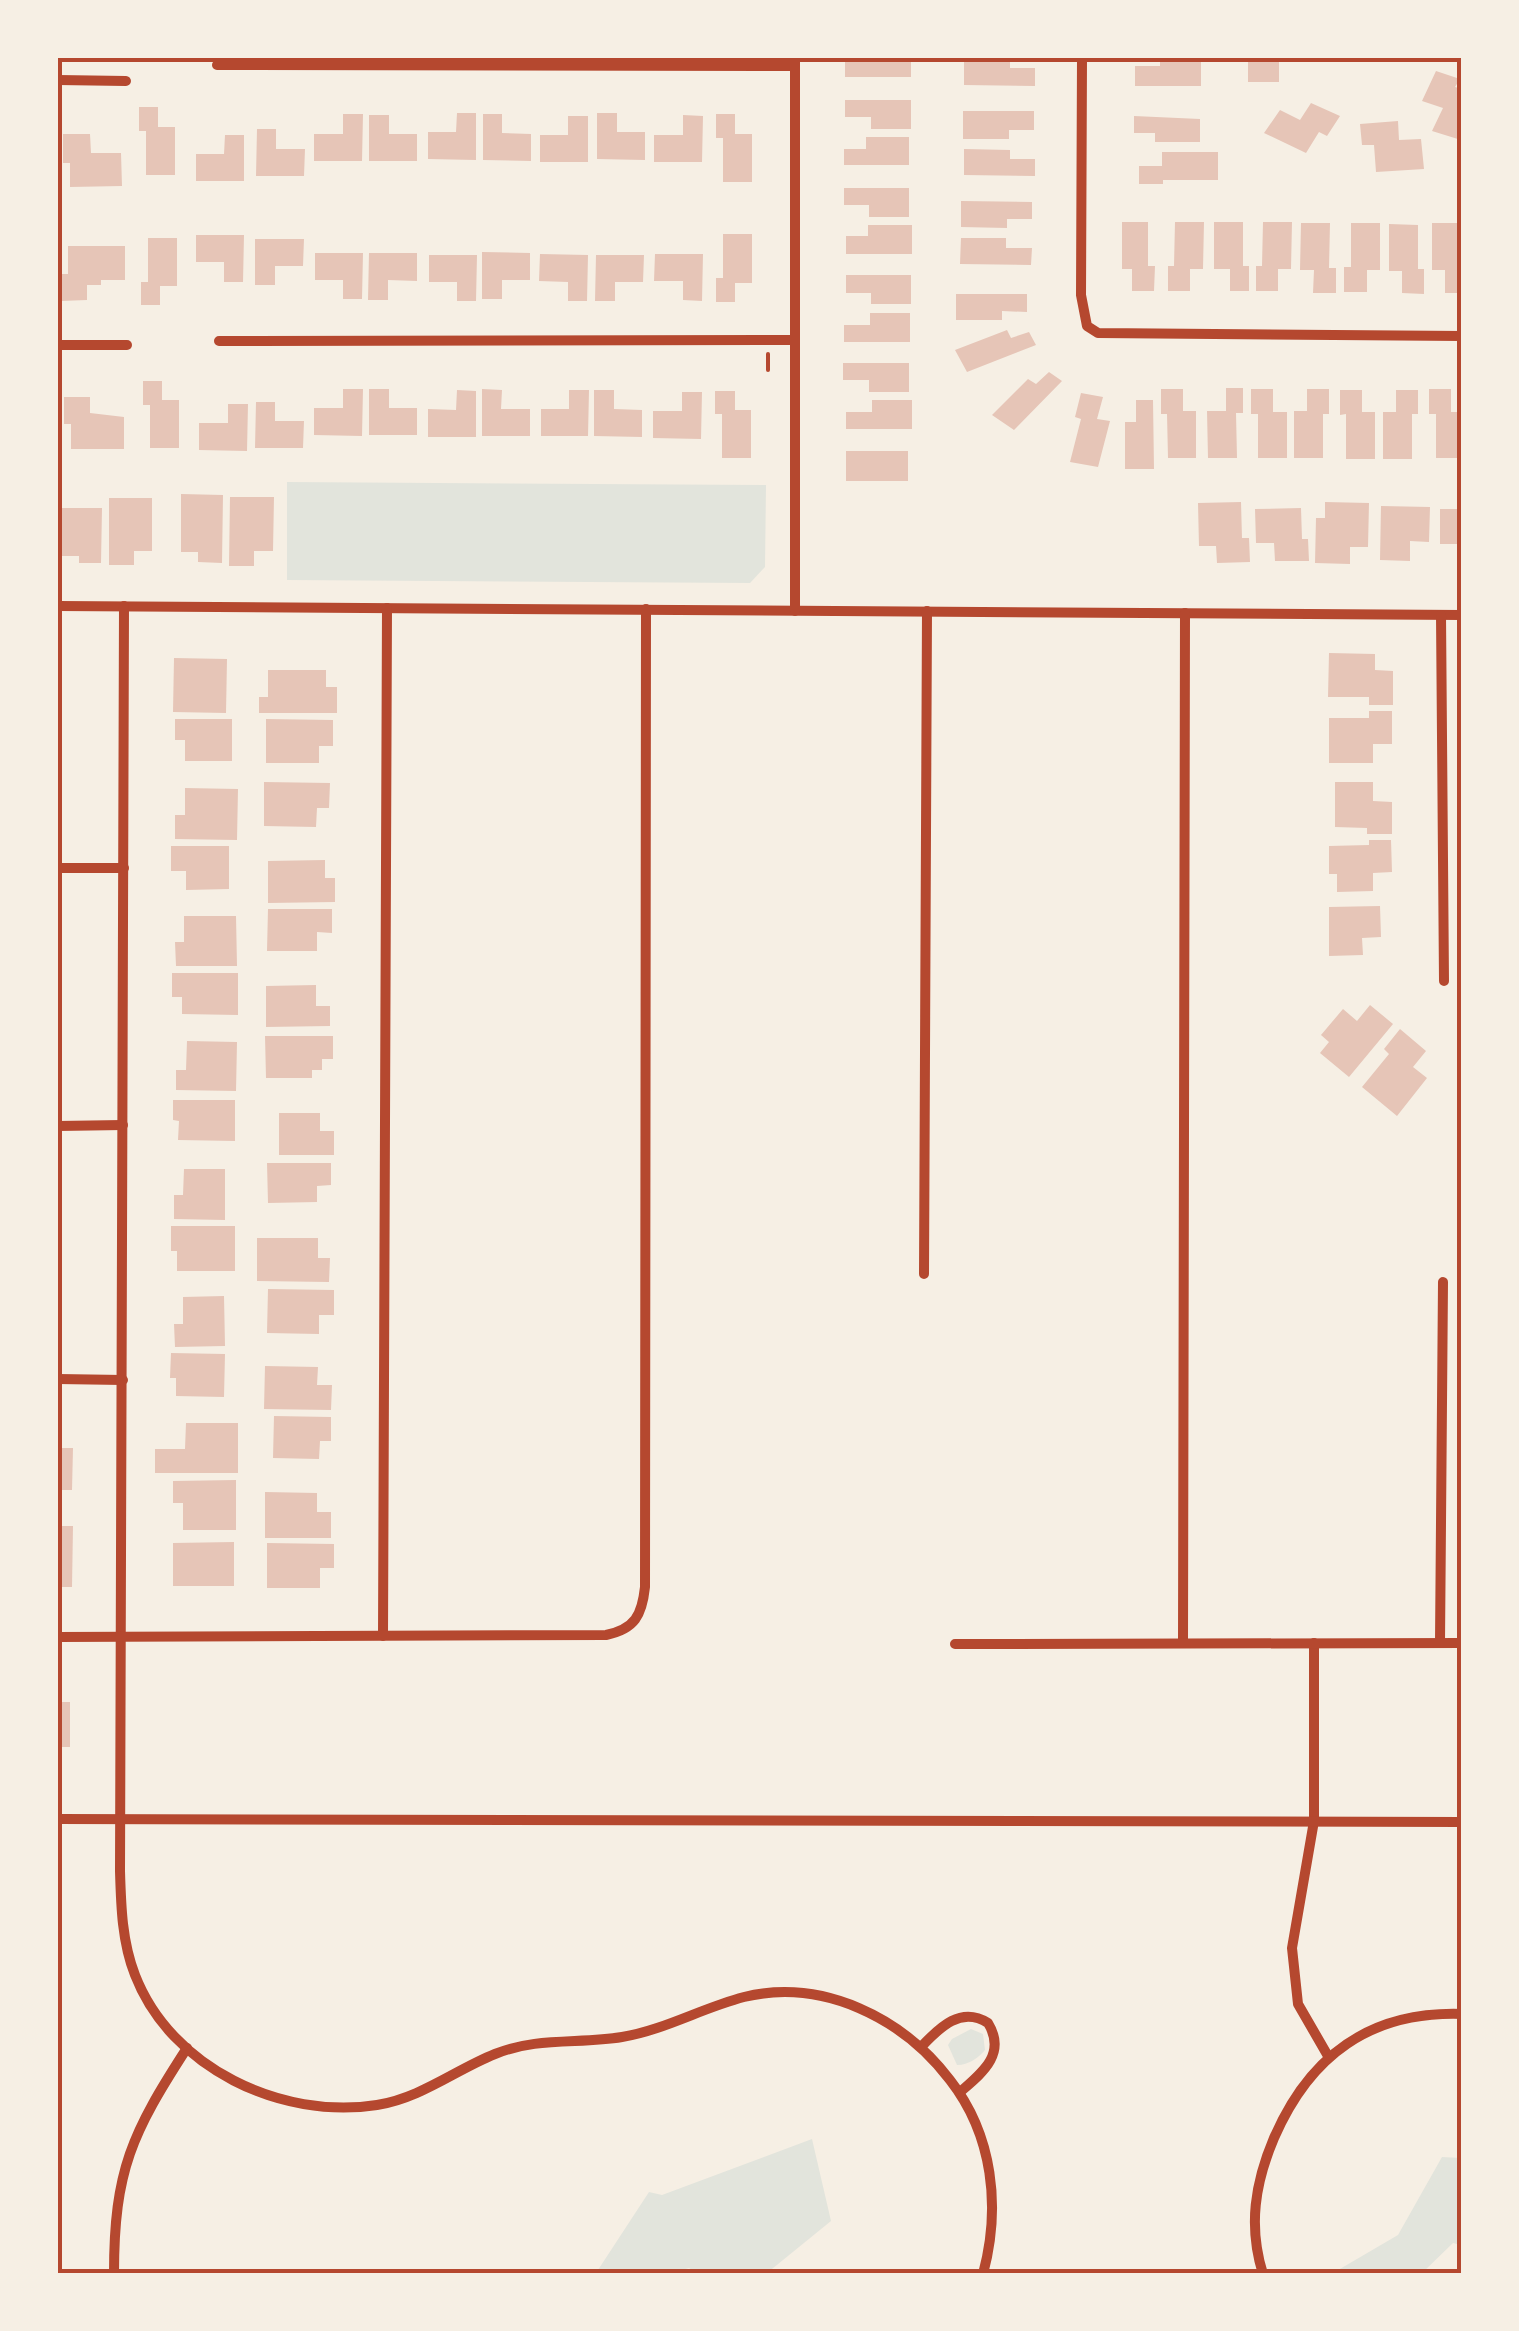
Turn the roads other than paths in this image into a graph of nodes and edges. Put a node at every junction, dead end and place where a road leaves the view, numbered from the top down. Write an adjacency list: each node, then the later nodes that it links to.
1 (1082, 58): 6 (street)
2 (795, 62): 3 (street); 8 (street)
3 (218, 65)
4 (58, 80): 5 (street)
5 (126, 81)
6 (1462, 336)
7 (219, 340): 8 (street)
8 (795, 340): 15 (street)
9 (58, 345): 10 (street)
10 (127, 345)
11 (58, 606): 12 (street)
12 (124, 606): 13 (street); 21 (street)
13 (387, 608): 14 (street); 29 (street)
14 (646, 610): 15 (street); 29 (street)
15 (795, 611): 16 (street)
16 (927, 611): 17 (street); 25 (street)
17 (1186, 613): 19 (street); 32 (street)
18 (1462, 614): 19 (street)
19 (1441, 615): 22 (street)
20 (58, 868): 21 (street)
21 (124, 868): 23 (street)
22 (1444, 981)
23 (123, 1125): 24 (street); 28 (street)
24 (58, 1126)
25 (924, 1274)
26 (1443, 1282): 35 (street)
27 (58, 1380): 28 (street)
28 (123, 1380): 31 (street)
29 (383, 1636): 31 (street)
30 (58, 1638): 31 (street)
31 (122, 1638): 38 (street)
32 (1183, 1643): 33 (street); 34 (street)
33 (1314, 1643): 35 (street); 39 (street)
34 (955, 1644)
35 (1440, 1644): 36 (street)
36 (1462, 1644)
37 (58, 1819): 38 (street)
38 (120, 1819): 39 (street); 43 (street)
39 (1314, 1821): 40 (street); 44 (street)
40 (1462, 1822)
41 (1462, 2014): 44 (street)
42 (922, 2046): 43 (street); 45 (street); 45 (street)
43 (188, 2048): 46 (street)
44 (1328, 2056): 48 (street)
45 (960, 2092): 47 (street)
46 (114, 2274)
47 (983, 2274)
48 (1263, 2274)

